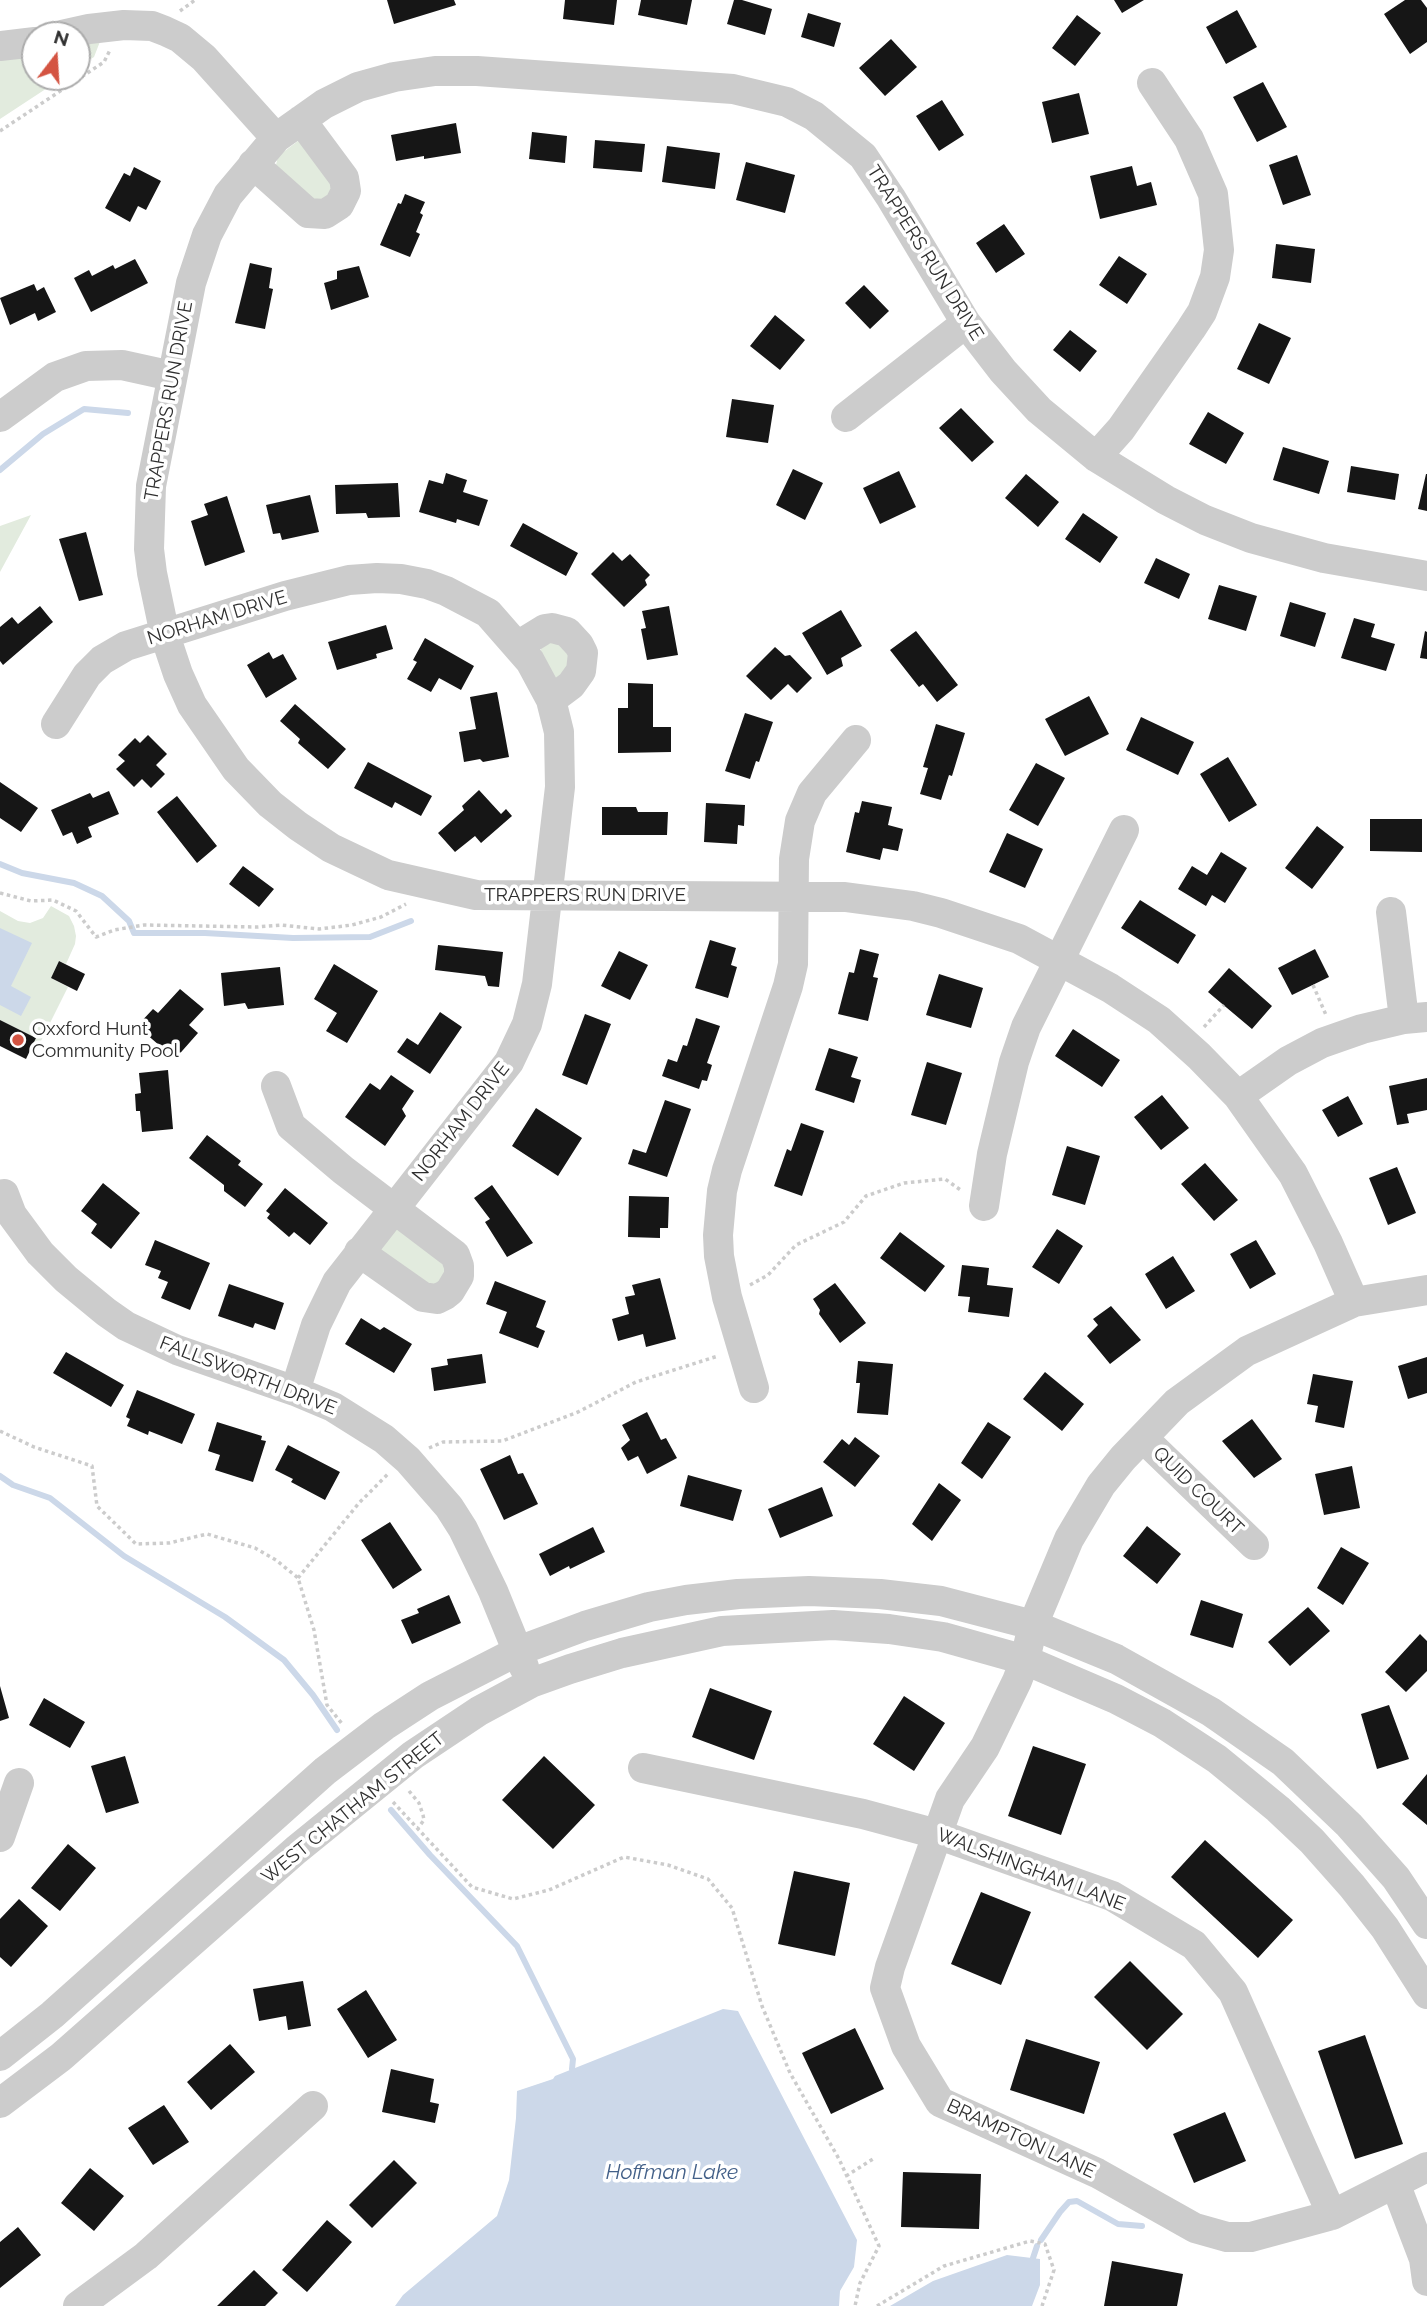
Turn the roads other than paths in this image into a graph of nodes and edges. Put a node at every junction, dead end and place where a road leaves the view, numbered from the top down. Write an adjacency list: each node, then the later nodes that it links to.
1 (91, 29): 6 (street)
2 (21, 44): 3 (street)
3 (0, 46)
4 (1152, 83): 12 (street)
5 (301, 120): 6 (street, TRAPPERS RUN DRIVE); 7 (street); 8 (street, TRAPPERS RUN DRIVE)
6 (276, 138): 7 (street, TRAPPERS RUN DRIVE)
7 (253, 164): 9 (street, TRAPPERS RUN DRIVE)
8 (966, 323): 11 (street); 12 (street, TRAPPERS RUN DRIVE)
9 (172, 376): 10 (street); 14 (street, TRAPPERS RUN DRIVE)
10 (0, 417)
11 (846, 417)
12 (1096, 457): 13 (street, TRAPPERS RUN DRIVE)
13 (1427, 576)
14 (165, 635): 15 (street, NORHAM DRIVE); 17 (street, NORHAM DRIVE); 20 (street, TRAPPERS RUN DRIVE)
15 (519, 645): 16 (street, NORHAM DRIVE); 16 (street)
16 (551, 700): 20 (street, NORHAM DRIVE)
17 (56, 724)
18 (856, 740): 21 (street)
19 (1124, 830): 23 (street)
20 (548, 896): 21 (street, TRAPPERS RUN DRIVE); 29 (street, NORHAM DRIVE)
21 (794, 897): 23 (street, TRAPPERS RUN DRIVE); 33 (street)
22 (1391, 912): 24 (street)
23 (1059, 959): 26 (street, TRAPPERS RUN DRIVE); 28 (street)
24 (1415, 1018): 26 (street)
25 (276, 1086): 29 (street)
26 (1238, 1096): 32 (street, TRAPPERS RUN DRIVE)
27 (4, 1194): 34 (street, FALLSWORTH DRIVE)
28 (984, 1206)
29 (394, 1208): 30 (street, NORHAM DRIVE); 30 (street)
30 (359, 1252): 34 (street, NORHAM DRIVE)
31 (1427, 1290): 32 (street, BRAMPTON LANE)
32 (1354, 1302): 35 (street, BRAMPTON LANE)
33 (754, 1388)
34 (295, 1391): 38 (street, FALLSWORTH DRIVE)
35 (1143, 1438): 36 (street, QUID COURT); 37 (street, BRAMPTON LANE)
36 (1254, 1545)
37 (1033, 1625): 38 (street, WEST CHATHAM STREET); 39 (street, BRAMPTON LANE); 45 (street, WEST CHATHAM STREET)
38 (517, 1651): 40 (street, FALLSWORTH DRIVE); 47 (street, WEST CHATHAM STREET)
39 (1025, 1660): 40 (street, WEST CHATHAM STREET); 43 (street, BRAMPTON LANE); 46 (street, WEST CHATHAM STREET)
40 (531, 1683): 48 (street, WEST CHATHAM STREET)
41 (643, 1768): 43 (street, WALSHINGHAM LANE)
42 (19, 1783): 44 (street)
43 (937, 1834): 52 (street, WALSHINGHAM LANE); 52 (street, BRAMPTON LANE)
44 (0, 1837)
45 (1427, 1924)
46 (1427, 1994)
47 (0, 2056)
48 (0, 2103)
49 (313, 2106): 54 (street)
50 (1427, 2167): 51 (street, BRAMPTON LANE)
51 (1395, 2183): 52 (street, BRAMPTON LANE); 53 (street)
52 (1332, 2215)
53 (1427, 2281)
54 (78, 2306)

